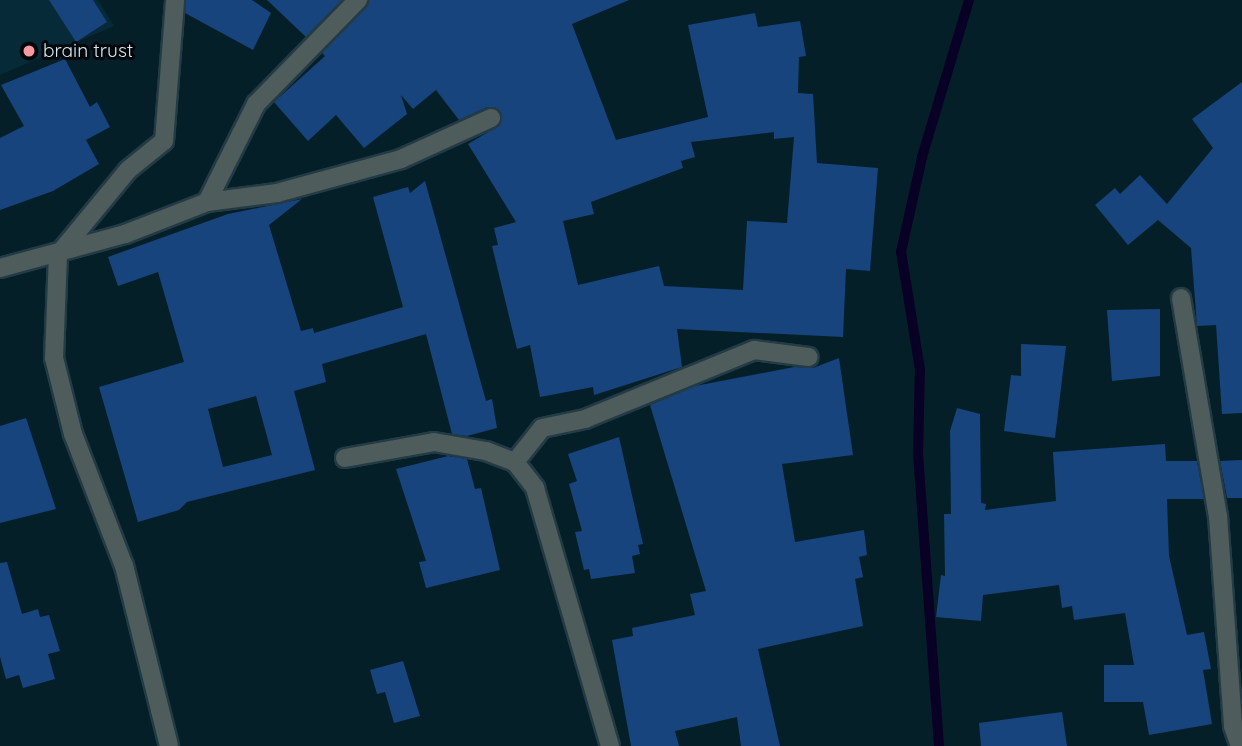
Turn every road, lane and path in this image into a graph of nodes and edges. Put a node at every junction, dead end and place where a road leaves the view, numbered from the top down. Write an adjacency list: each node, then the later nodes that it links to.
1 (175, 0): 5 (street)
2 (358, 0): 4 (street)
3 (491, 118): 4 (street)
4 (207, 202): 5 (street)
5 (58, 255): 6 (street); 11 (street)
6 (0, 268)
7 (1181, 298): 13 (street)
8 (808, 358): 10 (street)
9 (345, 458): 10 (street)
10 (515, 462): 12 (street)
11 (169, 746)
12 (610, 746)
13 (1240, 746)

